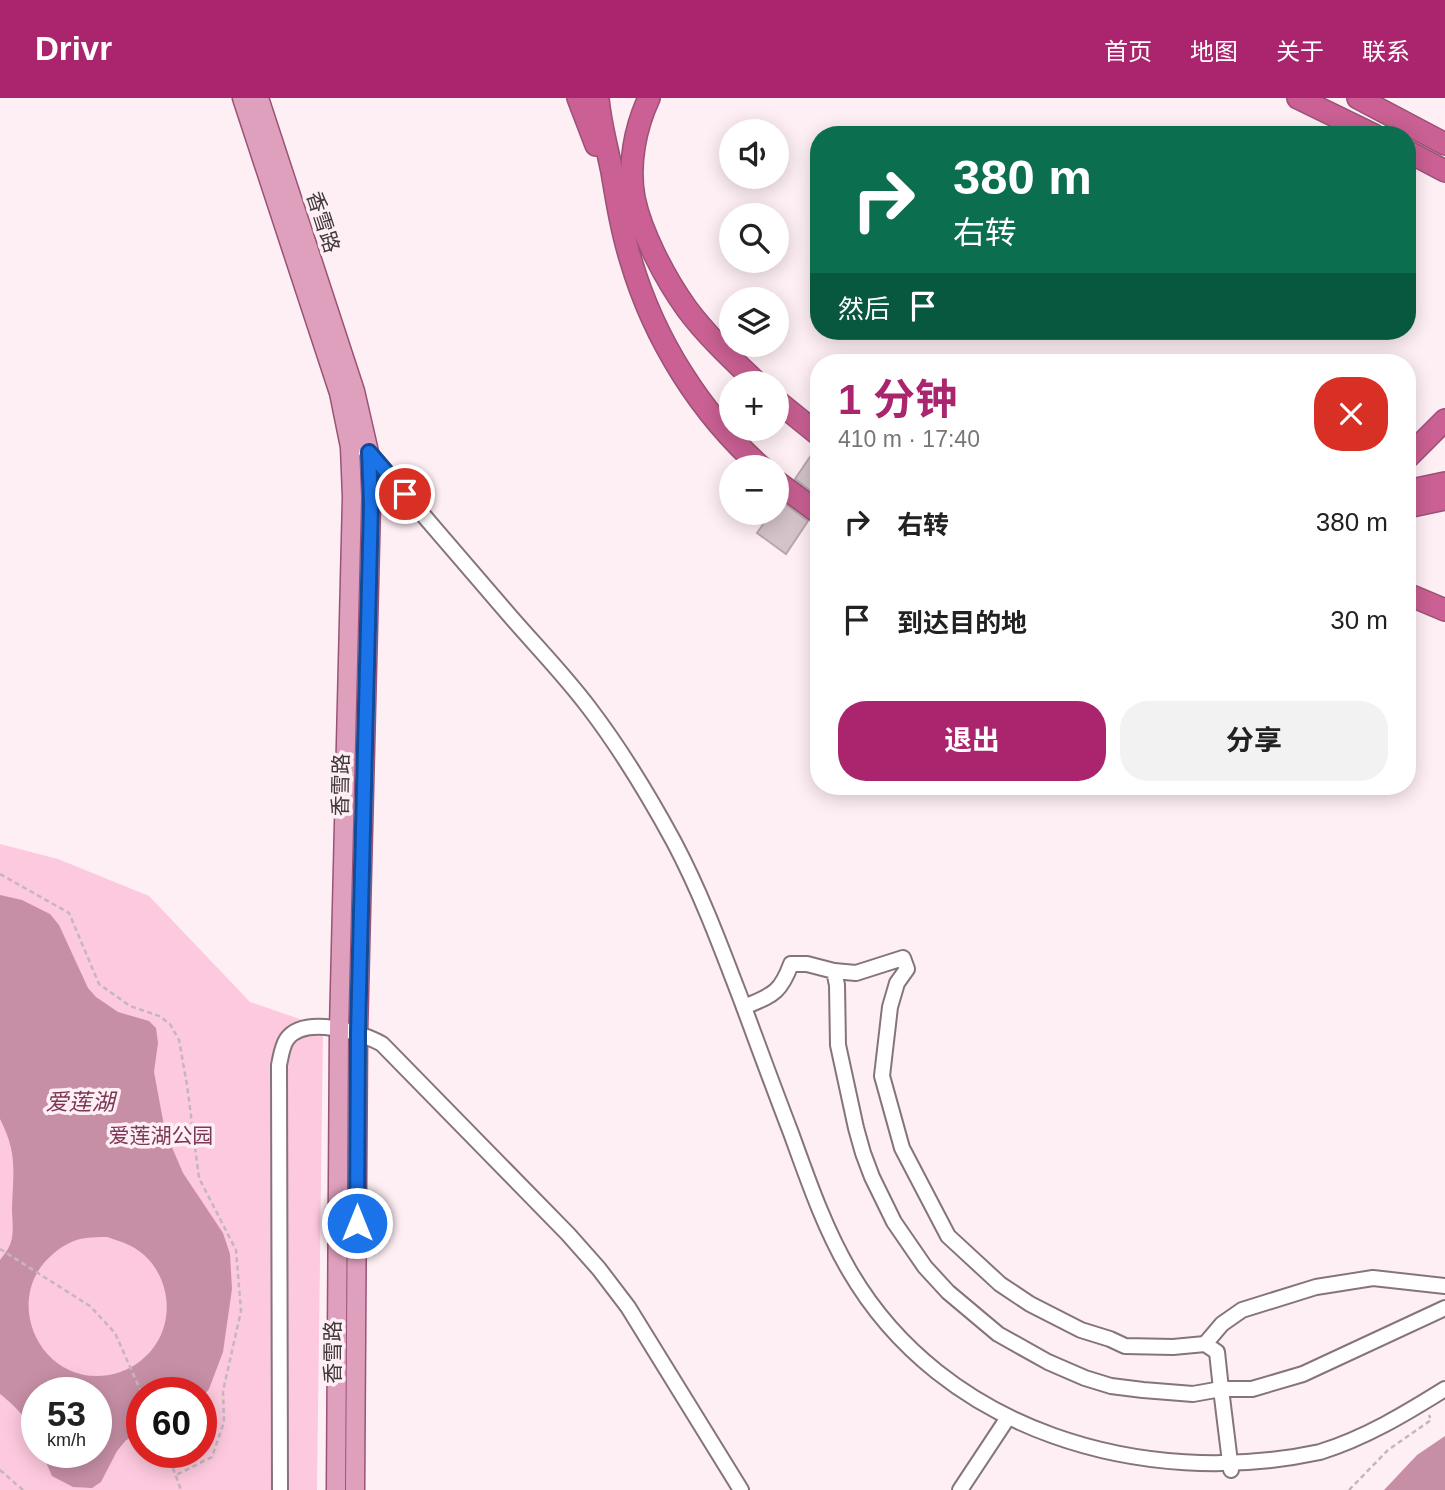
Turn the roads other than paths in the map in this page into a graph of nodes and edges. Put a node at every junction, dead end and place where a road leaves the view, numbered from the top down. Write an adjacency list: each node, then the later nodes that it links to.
1 (242, 98): 20 (main road, 香雪路)
2 (259, 98): 22 (main road, 香雪路)
3 (578, 98): 15 (highway)
4 (598, 98): 15 (highway)
5 (612, 98): 15 (highway)
6 (649, 98): 15 (highway)
7 (1298, 98): 9 (highway)
8 (1363, 99): 10 (highway)
9 (1356, 126)
10 (1412, 126)
11 (1416, 128): 12 (highway)
12 (1445, 144)
13 (1416, 156): 14 (highway)
14 (1445, 171)
15 (626, 201): 16 (highway); 23 (highway)
16 (745, 371)
17 (789, 411): 19 (highway)
18 (1445, 420): 21 (highway)
19 (810, 428)
20 (350, 447): 22 (street); 34 (main road, 香雪路)
21 (1416, 449)
22 (369, 452): 33 (street); 35 (main road, 香雪路)
23 (748, 455)
24 (1445, 483): 25 (highway)
25 (1416, 489)
26 (789, 491): 28 (highway)
27 (1445, 499): 29 (highway)
28 (810, 506)
29 (1416, 506)
30 (1416, 598): 31 (highway)
31 (1445, 610)
32 (834, 971): 33 (street); 38 (street); 40 (street)
33 (744, 1007): 41 (street)
34 (339, 1029): 35 (street); 43 (street); 44 (main road, 香雪路)
35 (358, 1033): 45 (main road, 香雪路); 46 (street)
36 (1445, 1286): 38 (street)
37 (1445, 1308): 40 (street)
38 (1205, 1343): 40 (street)
39 (1445, 1389): 42 (street)
40 (1221, 1390): 42 (street)
41 (1004, 1422): 42 (street); 47 (street)
42 (1231, 1470)
43 (280, 1490)
44 (336, 1490)
45 (355, 1490)
46 (741, 1490)
47 (960, 1490)

